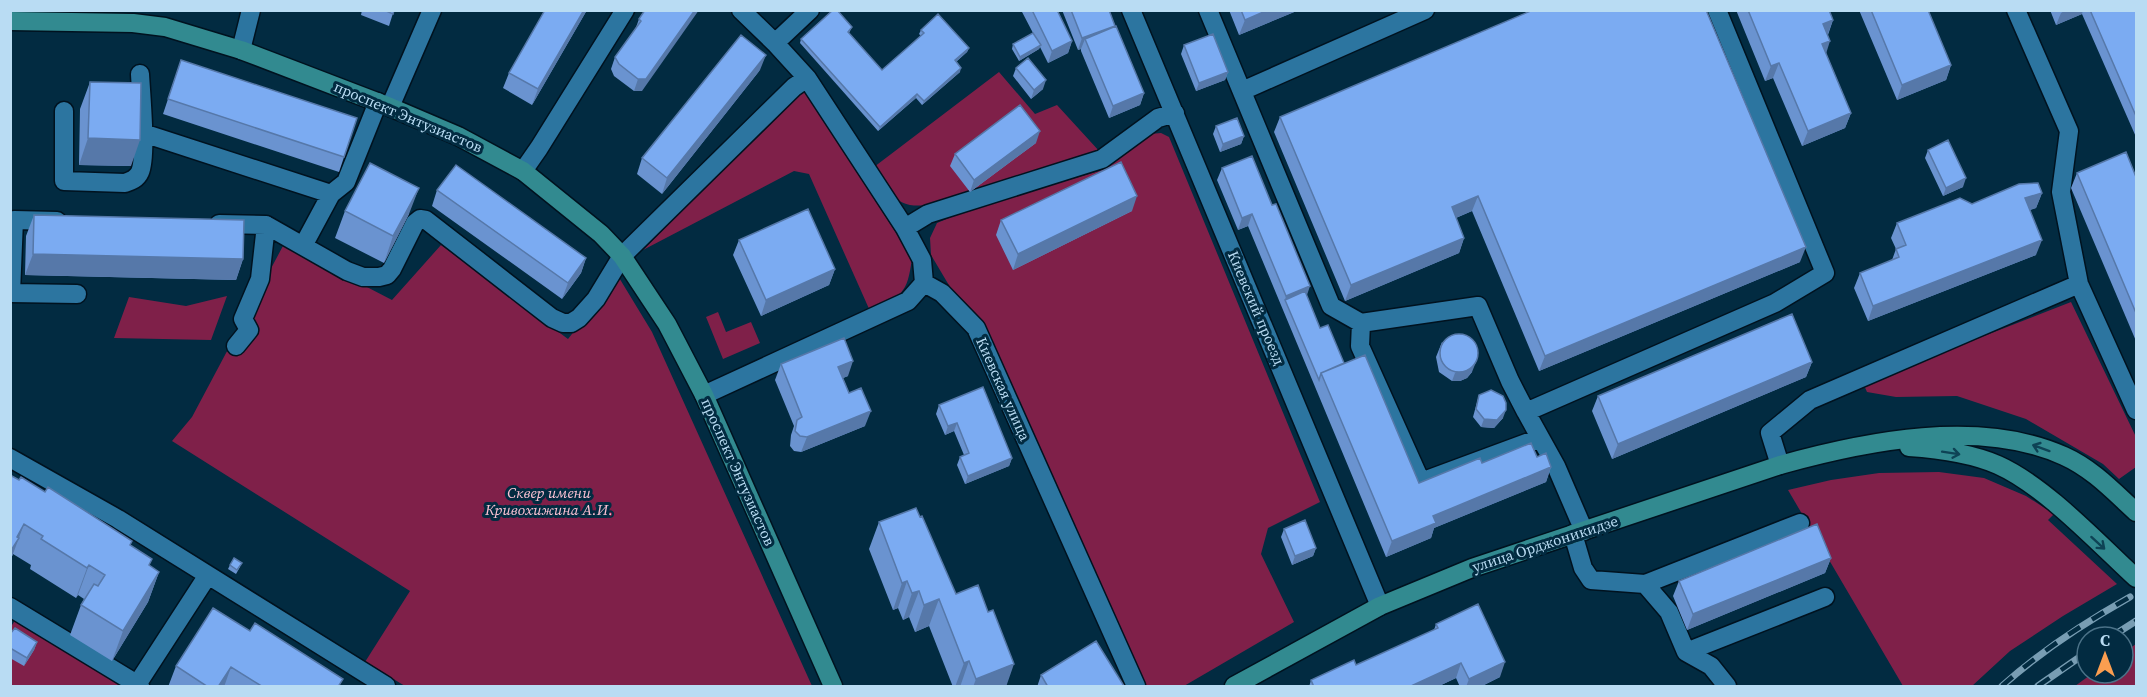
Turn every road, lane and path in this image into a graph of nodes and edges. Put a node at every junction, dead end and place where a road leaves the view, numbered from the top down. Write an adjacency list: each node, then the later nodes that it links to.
1 (251, 10): 14 (street)
2 (432, 10): 18 (street)
3 (624, 10): 22 (street)
4 (741, 10): 13 (street)
5 (810, 10): 13 (street)
6 (1131, 10): 20 (street, Киевский проезд)
7 (1208, 10): 17 (street)
8 (1425, 10): 17 (street)
9 (1717, 10): 37 (street)
10 (2016, 10): 31 (street)
11 (134, 16): 12 (main road, проспект Энтузиастов); 14 (main road, проспект Энтузиастов)
12 (10, 21)
13 (776, 43): 16 (street)
14 (241, 50): 18 (main road, проспект Энтузиастов)
15 (140, 74): 21 (street)
16 (807, 78): 27 (street); 29 (street)
17 (1242, 91): 33 (street)
18 (384, 104): 22 (main road, проспект Энтузиастов); 23 (street)
19 (64, 111): 21 (street)
20 (1175, 113): 27 (street); 49 (street, Киевский проезд)
21 (143, 133): 23 (street)
22 (523, 171): 29 (main road, проспект Энтузиастов)
23 (331, 194): 28 (street)
24 (72, 222): 32 (street)
25 (199, 224): 26 (street)
26 (266, 225): 28 (street); 34 (street)
27 (905, 228): 30 (street)
28 (303, 246): 29 (street)
29 (622, 256): 35 (main road, проспект Энтузиастов)
30 (924, 283): 35 (street); 55 (street, Киевская улица)
31 (2079, 284): 36 (street); 41 (street)
32 (77, 294)
33 (1361, 323): 37 (street); 38 (street)
34 (236, 346)
35 (704, 395): 54 (main road, проспект Энтузиастов)
36 (2136, 410)
37 (1526, 412): 38 (street)
38 (1540, 438): 44 (street)
39 (1872, 444): 41 (main road, улица Орджоникидзе); 42 (main road, улица Орджоникидзе, one-way to 39); 46 (main road, улица Орджоникидзе, one-way to 46)
40 (10, 458): 45 (street)
41 (1780, 465): 44 (main road, улица Орджоникидзе)
42 (2136, 512)
43 (1800, 523): 47 (street)
44 (1578, 533): 47 (street); 49 (main road, улица Орджоникидзе)
45 (208, 575): 52 (street); 53 (street)
46 (2136, 578)
47 (1645, 584): 51 (street)
48 (1825, 597): 51 (street)
49 (1380, 606): 56 (main road, улица Орджоникидзе)
50 (10, 607): 52 (street)
51 (1686, 652): 57 (street)
52 (138, 686)
53 (386, 687)
54 (833, 687)
55 (1136, 687)
56 (1234, 687)
57 (1727, 687)

